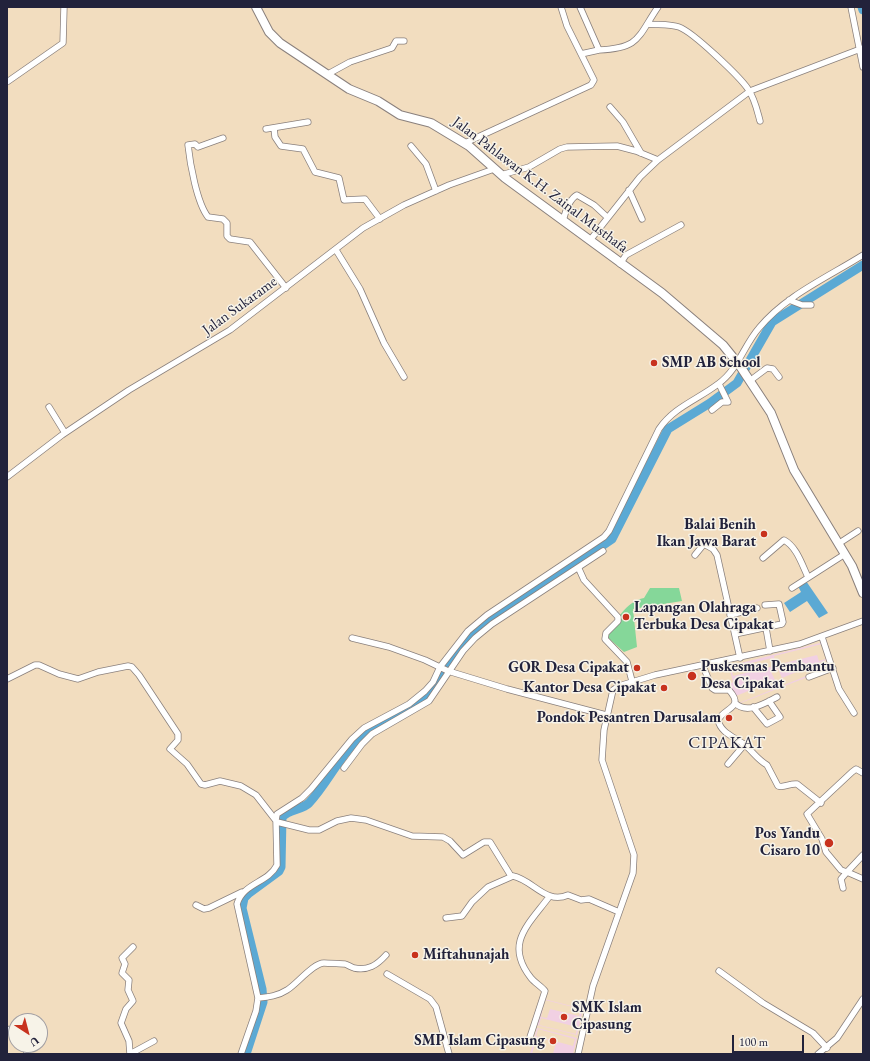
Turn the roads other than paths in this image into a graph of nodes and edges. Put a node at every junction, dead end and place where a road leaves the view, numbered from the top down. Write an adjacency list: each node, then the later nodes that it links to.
1 (64, 7): 14 (street)
2 (256, 7): 13 (street, Jalan Pahlawan K.H. Zainal Musthafa)
3 (561, 7): 11 (street)
4 (580, 7): 10 (street)
5 (658, 7): 7 (street)
6 (851, 7): 9 (street)
7 (648, 24): 10 (street); 15 (street)
8 (404, 41): 13 (street)
9 (861, 48): 12 (street); 15 (street)
10 (599, 50): 11 (street)
11 (581, 54): 22 (street)
12 (863, 67)
13 (328, 74): 22 (street, Jalan Pahlawan K.H. Zainal Musthafa)
14 (7, 82)
15 (750, 91): 17 (street); 25 (street)
16 (610, 107): 24 (street)
17 (760, 121)
18 (308, 122): 19 (street)
19 (274, 128): 20 (street); 30 (street)
20 (266, 129)
21 (223, 138): 38 (street)
22 (465, 143): 26 (street, Jalan Pahlawan K.H. Zainal Musthafa)
23 (411, 146): 28 (street)
24 (642, 153): 25 (street, Jalan Sukarame); 26 (street, Jalan Sukarame)
25 (658, 160): 27 (street)
26 (498, 172): 28 (street, Jalan Sukarame); 32 (street, Jalan Pahlawan K.H. Zainal Musthafa)
27 (629, 190): 29 (street); 31 (street)
28 (436, 191): 30 (street, Jalan Sukarame)
29 (607, 217): 32 (street); 34 (street)
30 (380, 219): 35 (street, Jalan Sukarame)
31 (642, 219)
32 (563, 221): 34 (street, Jalan Pahlawan K.H. Zainal Musthafa)
33 (681, 225): 37 (street)
34 (591, 240): 37 (street, Jalan Pahlawan K.H. Zainal Musthafa)
35 (336, 250): 38 (street, Jalan Sukarame); 42 (street)
36 (863, 255): 39 (street)
37 (620, 264): 41 (street, Jalan Pahlawan K.H. Zainal Musthafa)
38 (286, 288): 48 (street, Jalan Sukarame)
39 (791, 301): 40 (street); 41 (street)
40 (812, 305)
41 (739, 364): 44 (street, Jalan Pahlawan K.H. Zainal Musthafa); 45 (street)
42 (404, 377)
43 (779, 377): 44 (street)
44 (750, 379): 51 (street, Jalan Pahlawan K.H. Zainal Musthafa)
45 (720, 387): 47 (street); 55 (street)
46 (49, 408): 48 (street)
47 (712, 410)
48 (65, 433): 49 (street, Jalan Sukarame)
49 (7, 477)
50 (858, 531): 51 (street)
51 (838, 544): 53 (street, Jalan Pahlawan K.H. Zainal Musthafa)
52 (603, 552): 57 (street)
53 (845, 554): 58 (street); 60 (street, Jalan Pahlawan K.H. Zainal Musthafa)
54 (695, 555): 63 (street)
55 (578, 557): 57 (street); 72 (street)
56 (763, 558): 58 (street)
57 (582, 566): 74 (street); 77 (street)
58 (808, 577): 59 (street)
59 (792, 588)
60 (863, 593)
61 (765, 605): 65 (street)
62 (757, 608): 63 (street)
63 (730, 615): 66 (street)
64 (863, 622): 67 (street)
65 (766, 628): 66 (street); 69 (street)
66 (735, 634): 70 (street)
67 (822, 637): 69 (street); 73 (street)
68 (352, 638): 72 (street)
69 (770, 651): 70 (street)
70 (740, 658): 71 (street)
71 (703, 666): 77 (street); 80 (street)
72 (441, 668): 74 (street); 89 (street)
73 (833, 668): 75 (street); 82 (street)
74 (450, 672): 83 (street); 86 (street)
75 (809, 677)
76 (7, 678): 89 (street)
77 (632, 682): 83 (street)
78 (777, 697): 79 (street)
79 (769, 701): 81 (street); 81 (street)
80 (735, 703): 81 (street); 84 (street)
81 (753, 707)
82 (854, 713)
83 (606, 716): 98 (street)
84 (744, 744): 85 (street); 88 (street)
85 (728, 764)
86 (344, 768)
87 (863, 772): 88 (street)
88 (821, 802): 91 (street)
89 (279, 822): 92 (street); 95 (street)
90 (863, 855): 91 (street)
91 (847, 872): 93 (street); 94 (street)
92 (511, 876): 96 (street); 99 (street)
93 (863, 879)
94 (843, 888)
95 (243, 892): 97 (street); 104 (street)
96 (549, 897): 98 (street); 106 (street)
97 (196, 905)
98 (620, 909): 112 (street)
99 (446, 918)
100 (132, 947): 109 (street)
101 (386, 955): 104 (street)
102 (719, 971): 108 (street)
103 (387, 974): 111 (street)
104 (261, 998): 110 (street)
105 (863, 999): 108 (street)
106 (530, 1037)
107 (154, 1041): 109 (street)
108 (827, 1048): 113 (street)
109 (130, 1054)
110 (241, 1054)
111 (449, 1054)
112 (578, 1054)
113 (818, 1054)

